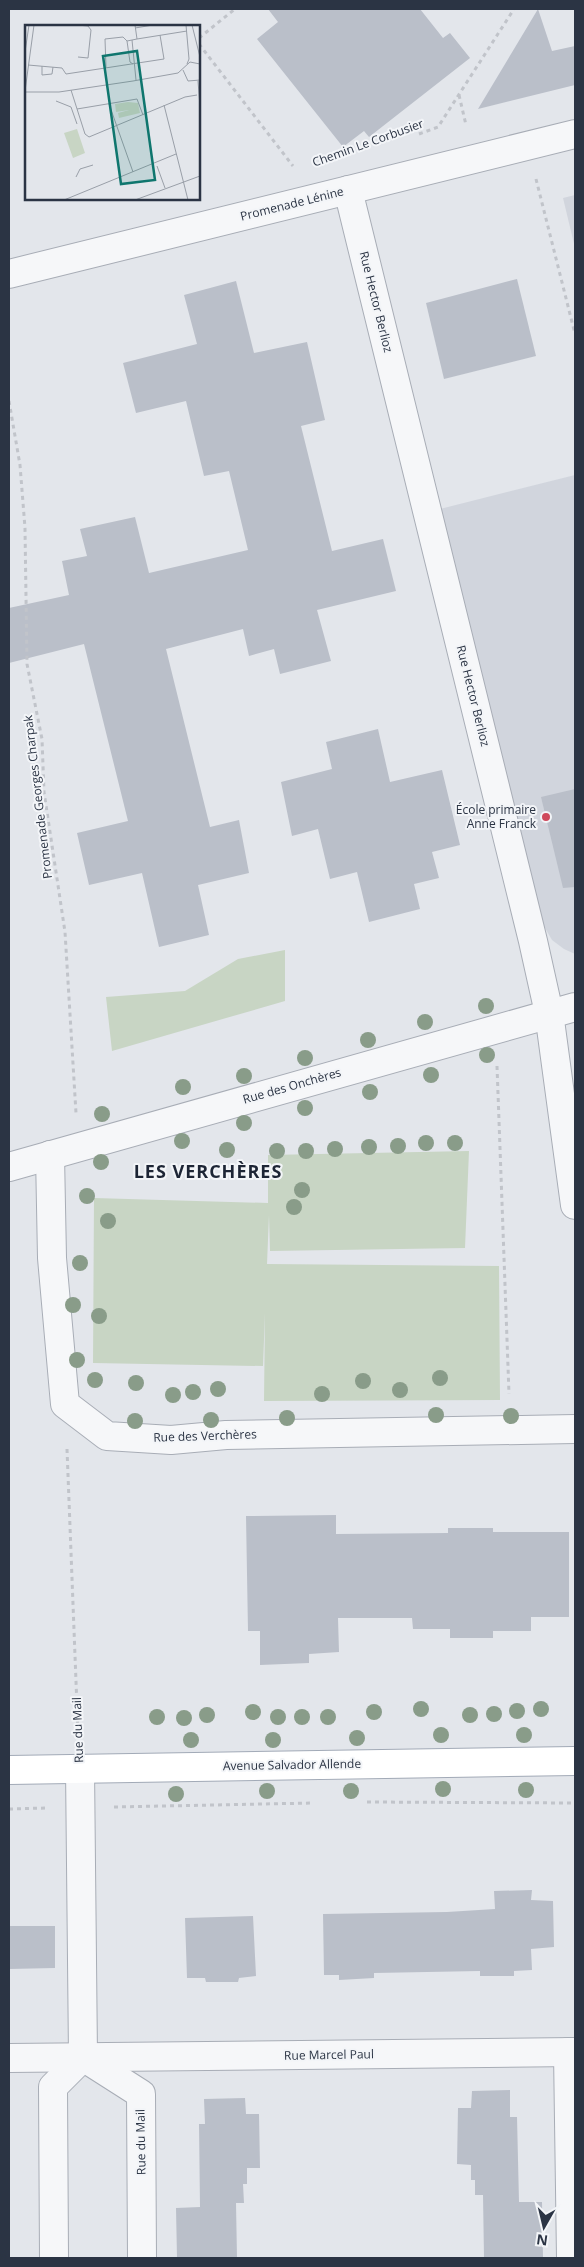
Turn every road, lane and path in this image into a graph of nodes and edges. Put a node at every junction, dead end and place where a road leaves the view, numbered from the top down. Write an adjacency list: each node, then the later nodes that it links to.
1 (235, 9): 3 (path)
2 (514, 9): 6 (path, Chemin Le Corbusier)
3 (200, 37)
4 (200, 45): 8 (path)
5 (575, 134): 7 (street, Promenade Lénine)
6 (410, 137)
7 (528, 145): 9 (street, Promenade Lénine); 11 (path)
8 (294, 169)
9 (348, 190): 10 (street, Promenade Lénine); 14 (street, Rue Hector Berlioz)
10 (9, 274)
11 (575, 334)
12 (9, 401): 16 (path, Promenade Georges Charpak)
13 (575, 1007): 14 (street, Rue des Onchères)
14 (549, 1013): 15 (street, Rue des Onchères); 18 (street, Rue Hector Berlioz)
15 (496, 1028): 16 (street, Rue des Onchères); 21 (path)
16 (50, 1155): 17 (street, Rue des Onchères); 19 (street)
17 (9, 1167)
18 (575, 1206)
19 (65, 1404): 21 (street, Rue des Verchères); 23 (path, Rue du Mail)
20 (575, 1429): 21 (street, Rue des Verchères)
21 (510, 1430)
22 (575, 1760): 23 (main road, Avenue Salvador Allende)
23 (80, 1768): 24 (main road, Avenue Salvador Allende); 28 (street, Rue du Mail)
24 (9, 1770)
25 (361, 1802): 27 (path)
26 (322, 1803): 28 (path)
27 (575, 1803)
28 (81, 1807): 29 (path); 31 (street, Rue du Mail)
29 (9, 1809)
30 (572, 2052): 31 (street, Rue Marcel Paul); 35 (street)
31 (83, 2056): 32 (street, Rue Marcel Paul); 33 (street); 34 (street, Rue du Mail)
32 (9, 2058)
33 (54, 2258)
34 (142, 2258)
35 (571, 2258)

